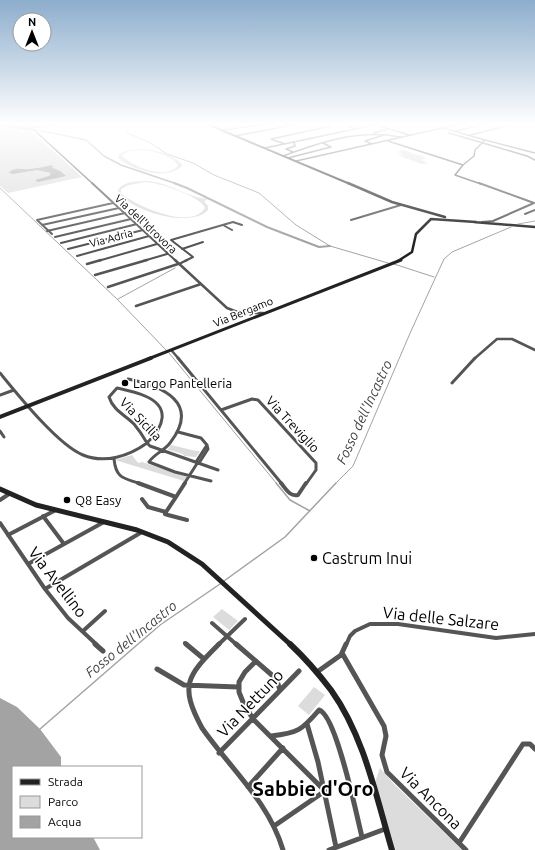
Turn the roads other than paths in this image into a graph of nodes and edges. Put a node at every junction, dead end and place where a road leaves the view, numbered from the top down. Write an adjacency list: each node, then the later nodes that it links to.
1 (70, 164): 5 (street, Via dell'Idrovora)
2 (302, 164): 6 (street)
3 (459, 164): 4 (street)
4 (463, 165): 13 (street)
5 (113, 203): 7 (street, Via dell'Idrovora); 16 (street)
6 (401, 205): 12 (street); 13 (street)
7 (119, 208): 9 (street, Via dell'Idrovora); 16 (street)
8 (535, 210): 10 (street)
9 (125, 213): 11 (street, Via dell'Idrovora); 21 (street)
10 (525, 214)
11 (131, 219): 14 (street, Via dell'Idrovora); 24 (street)
12 (351, 220)
13 (476, 222): 18 (street); 38 (street, Via Bergamo)
14 (137, 224): 19 (street, Via dell'Idrovora); 26 (street)
15 (223, 224): 17 (street); 20 (street); 29 (street)
16 (42, 225): 21 (street)
17 (242, 225)
18 (535, 227)
19 (143, 230): 23 (street, Via dell'Idrovora); 28 (street)
20 (232, 230)
21 (48, 231): 22 (street)
22 (52, 234)
23 (149, 236): 27 (street, Via dell'Idrovora); 31 (street, Via Adria)
24 (55, 237)
25 (202, 242): 29 (street)
26 (62, 243)
27 (157, 244): 30 (street, Via dell'Idrovora); 32 (street)
28 (68, 249)
29 (182, 249): 33 (street)
30 (167, 254): 33 (street, Via dell'Idrovora); 34 (street)
31 (77, 256)
32 (87, 264)
33 (178, 264): 35 (street, Via dell'Idrovora); 36 (street)
34 (95, 275)
35 (201, 284): 37 (street); 38 (street, Via dell'Idrovora)
36 (108, 287)
37 (136, 306)
38 (265, 313): 40 (street, Via Bergamo)
39 (535, 350): 43 (street)
40 (172, 351): 46 (street, Via Bergamo); 47 (street, Via Treviglio)
41 (0, 373): 44 (street)
42 (128, 379): 50 (street)
43 (452, 383)
44 (14, 390): 45 (street); 46 (street)
45 (0, 395)
46 (28, 407): 48 (street, Via Bergamo); 54 (street)
47 (221, 410): 47 (street, Via Treviglio)
48 (0, 417)
49 (0, 431): 51 (street)
50 (178, 432): 53 (street); 55 (street)
51 (4, 437)
52 (147, 443): 52 (street, Via Sicilia); 53 (street, Via Sicilia); 54 (street)
53 (162, 451): 55 (street, Via Sicilia); 57 (street)
54 (114, 459): 61 (street)
55 (198, 462): 56 (street, Via Sicilia); 57 (street)
56 (218, 470)
57 (189, 476): 58 (street); 61 (street)
58 (211, 482)
59 (0, 489): 60 (street)
60 (9, 494): 63 (street); 64 (street)
61 (176, 497): 65 (street)
62 (142, 498): 65 (street)
63 (0, 500)
64 (56, 510): 66 (street); 68 (street)
65 (166, 512): 67 (street)
66 (43, 516): 71 (street); 72 (street)
67 (187, 520)
68 (106, 522): 70 (street); 72 (street)
69 (0, 523): 71 (street, Via Avellino)
70 (143, 531): 74 (street); 88 (street)
71 (8, 535): 73 (street, Via Avellino)
72 (64, 544): 73 (street)
73 (28, 564): 74 (street, Via Avellino)
74 (45, 589): 78 (street, Via Avellino)
75 (105, 611): 78 (street)
76 (245, 619): 80 (street)
77 (212, 623): 80 (street)
78 (82, 631): 82 (street, Via Avellino)
79 (535, 634): 83 (street, Via delle Salzare)
80 (228, 636): 84 (street); 85 (street)
81 (186, 644): 84 (street)
82 (103, 651)
83 (342, 653): 88 (street, Via delle Salzare); 103 (street, Via Ancona)
84 (204, 660): 89 (street)
85 (256, 661): 90 (street); 91 (street)
86 (157, 669): 89 (street)
87 (299, 671): 91 (street, Via Nettuno)
88 (317, 672): 101 (street)
89 (188, 685): 90 (street); 97 (street)
90 (238, 687): 92 (street)
91 (280, 690): 92 (street, Via Nettuno)
92 (253, 719): 94 (street); 97 (street, Via Nettuno)
93 (307, 724): 94 (street); 99 (street); 102 (street)
94 (271, 736): 95 (street)
95 (283, 748): 98 (street); 99 (street)
96 (535, 749): 103 (street)
97 (219, 753): 98 (street)
98 (248, 787): 100 (street)
99 (325, 791): 100 (street); 104 (street)
100 (274, 826): 105 (street)
101 (385, 829): 102 (street); 107 (street)
102 (362, 837): 104 (street)
103 (459, 843): 108 (street, Via Ancona)
104 (336, 847): 106 (street)
105 (283, 850)
106 (329, 850)
107 (392, 850)
108 (466, 850)

